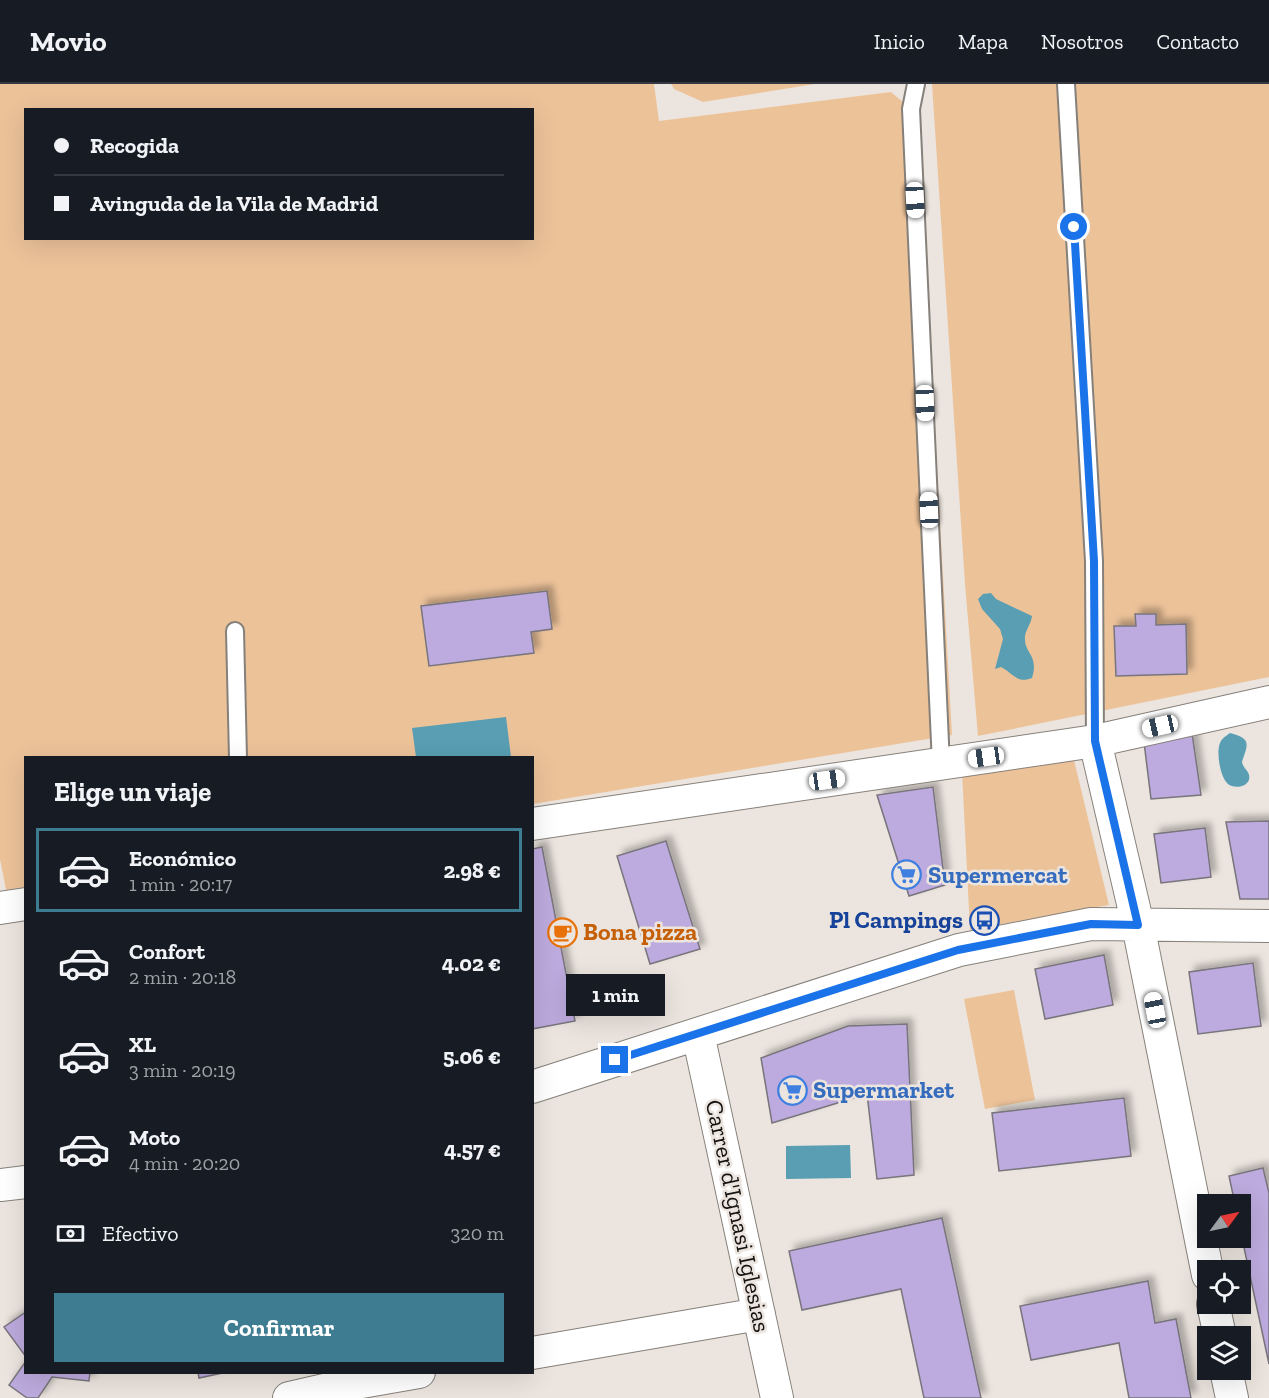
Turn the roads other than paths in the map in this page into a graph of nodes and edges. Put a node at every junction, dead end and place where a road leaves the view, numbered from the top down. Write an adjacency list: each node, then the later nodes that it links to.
1 (916, 84): 7 (lane)
2 (1066, 84): 5 (lane)
3 (235, 631): 6 (lane)
4 (1269, 702): 5 (street)
5 (1095, 741): 7 (street); 11 (street)
6 (238, 756)
7 (941, 764): 8 (street)
8 (534, 824)
9 (24, 904): 10 (street)
10 (0, 908)
11 (1138, 925): 12 (street); 13 (street); 17 (street)
12 (1269, 926)
13 (698, 1034): 14 (street); 18 (street, Carrer d'Ignasi Iglesias)
14 (534, 1086)
15 (24, 1182): 16 (street)
16 (0, 1185)
17 (1205, 1260)
18 (759, 1314): 19 (street); 24 (street, Carrer d'Ignasi Iglesias)
19 (534, 1353)
20 (408, 1374): 22 (street)
21 (1228, 1380): 25 (street)
22 (350, 1385): 23 (street)
23 (289, 1398)
24 (777, 1398)
25 (1232, 1398)

